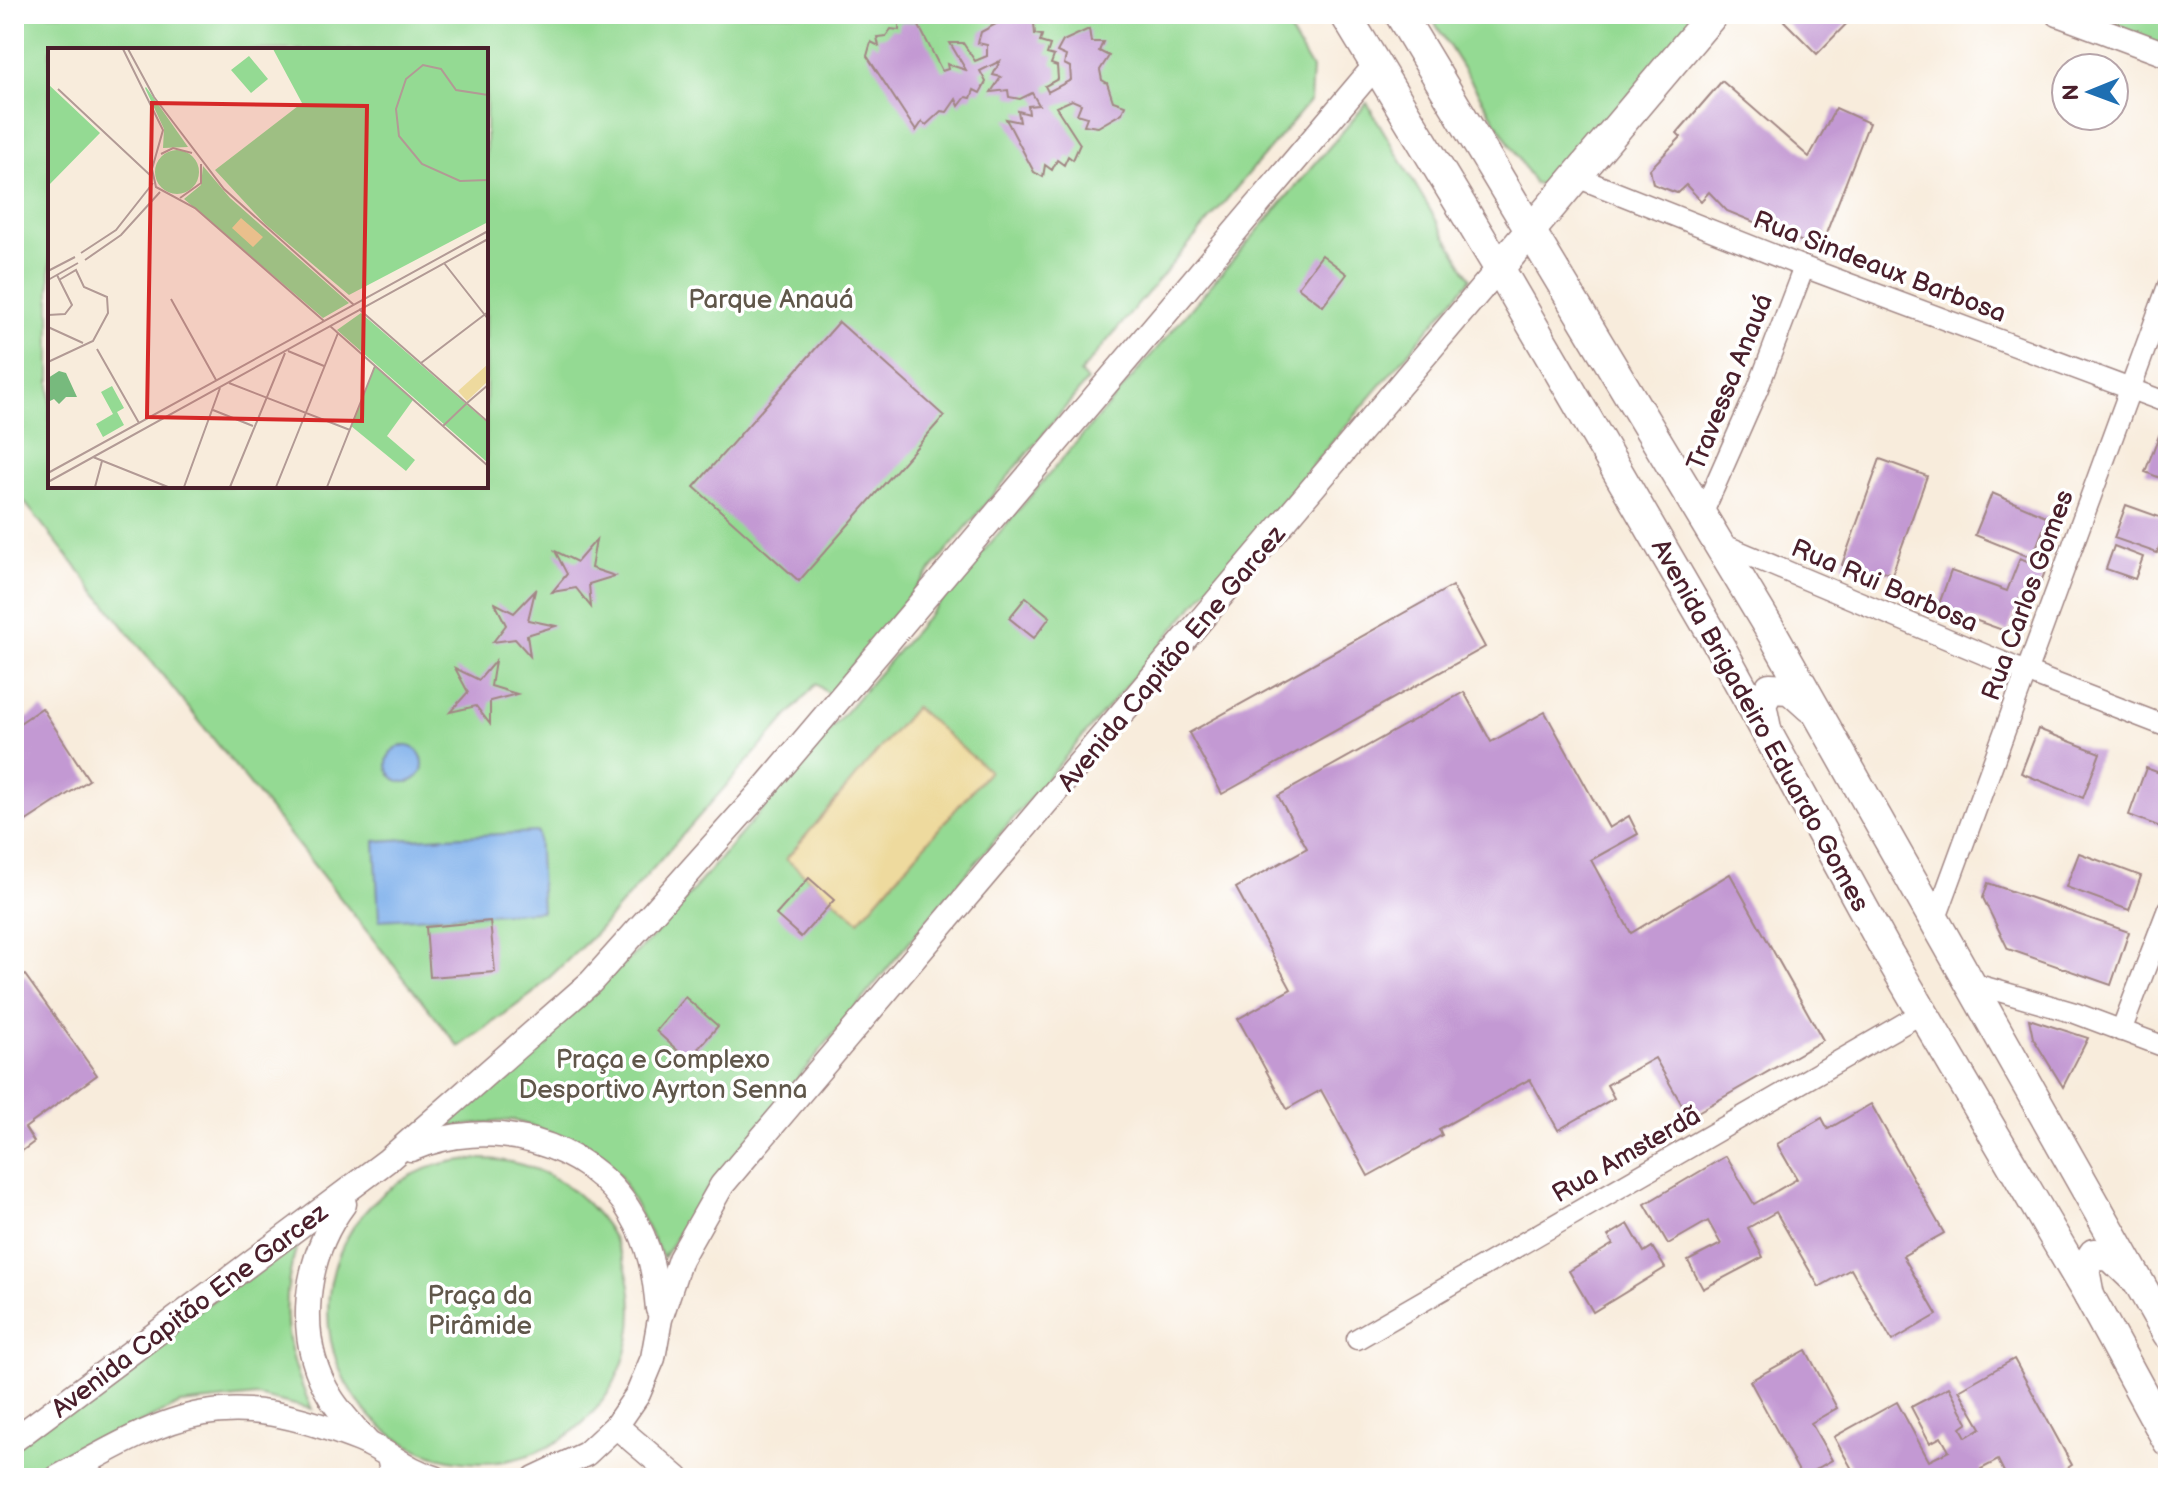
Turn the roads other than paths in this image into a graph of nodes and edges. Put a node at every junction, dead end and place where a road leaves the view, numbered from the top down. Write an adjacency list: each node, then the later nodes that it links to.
1 (1345, 14): 6 (main road, Avenida Brigadeiro Eduardo Gomes)
2 (1713, 14): 7 (main road, Avenida Capitão Ene Garcez)
3 (2058, 14): 5 (street)
4 (1409, 18): 6 (main road, Avenida Capitão Ene Garcez); 8 (main road, Avenida Brigadeiro Eduardo Gomes)
5 (2168, 55)
6 (1375, 66): 10 (main road, Avenida Brigadeiro Eduardo Gomes); 27 (street, Avenida Capitão Ene Garcez)
7 (1574, 176): 8 (main road, Avenida Capitão Ene Garcez); 9 (street, Rua Sindeaux Barbosa)
8 (1529, 228): 10 (main road, Avenida Capitão Ene Garcez); 14 (main road, Avenida Brigadeiro Eduardo Gomes)
9 (1804, 267): 12 (street, Rua Sindeaux Barbosa); 14 (street, Travessa Anauá)
10 (1499, 268): 16 (main road, Avenida Brigadeiro Eduardo Gomes); 31 (street, Avenida Capitão Ene Garcez)
11 (2168, 286): 12 (street, Rua Carlos Gomes)
12 (2128, 388): 13 (street, Rua Sindeaux Barbosa); 17 (street, Rua Carlos Gomes)
13 (2168, 403)
14 (1709, 529): 15 (main road, Avenida Brigadeiro Eduardo Gomes); 17 (street, Rua Rui Barbosa)
15 (1774, 636): 16 (main road); 18 (main road, Avenida Brigadeiro Eduardo Gomes)
16 (1721, 649): 20 (main road, Avenida Brigadeiro Eduardo Gomes)
17 (2026, 672): 19 (street, Rua Rui Barbosa); 22 (street, Rua Carlos Gomes)
18 (1815, 711): 20 (main road); 22 (main road, Avenida Brigadeiro Eduardo Gomes)
19 (2168, 727)
20 (1769, 739): 24 (main road, Avenida Brigadeiro Eduardo Gomes)
21 (2168, 909): 25 (street)
22 (1935, 921): 23 (main road, Avenida Brigadeiro Eduardo Gomes)
23 (1971, 983): 25 (street); 29 (main road, Avenida Brigadeiro Eduardo Gomes)
24 (1922, 1013): 30 (main road, Avenida Brigadeiro Eduardo Gomes); 33 (street, Rua Amsterdã)
25 (2121, 1031): 26 (street)
26 (2168, 1048)
27 (388, 1160): 28 (street, Avenida Capitão Ene Garcez); 31 (street, Avenida Capitão Ene Garcez)
28 (362, 1180): 35 (street, Avenida Capitão Ene Garcez); 37 (street, Avenida Capitão Ene Garcez)
29 (2139, 1283): 30 (main road); 32 (main road, Avenida Brigadeiro Eduardo Gomes)
30 (2089, 1296): 36 (main road, Avenida Brigadeiro Eduardo Gomes)
31 (660, 1319): 34 (street, Avenida Capitão Ene Garcez)
32 (2168, 1334)
33 (1357, 1339)
34 (616, 1426): 38 (street, Avenida Capitão Ene Garcez); 41 (street)
35 (14, 1440)
36 (2168, 1441)
37 (382, 1459): 39 (street, Avenida Capitão Ene Garcez); 40 (street, Avenida Capitão Ene Garcez)
38 (550, 1477)
39 (57, 1478)
40 (435, 1478)
41 (677, 1478)

